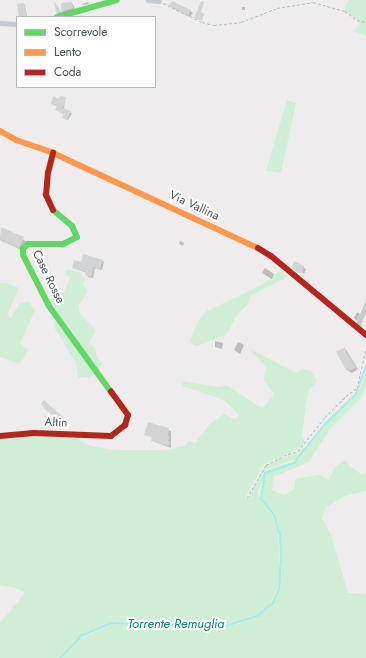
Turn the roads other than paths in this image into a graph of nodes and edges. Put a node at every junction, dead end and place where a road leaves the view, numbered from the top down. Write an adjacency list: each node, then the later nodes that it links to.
1 (117, 0): 4 (street)
2 (148, 0): 3 (street)
3 (159, 1)
4 (61, 16)
5 (0, 23): 6 (street)
6 (16, 24)
7 (0, 131): 8 (street, Via Vallina)
8 (53, 153): 10 (street, Via Vallina); 12 (street, Case Rosse)
9 (366, 306): 10 (street)
10 (364, 333)
11 (0, 436): 12 (street, Altin)
12 (111, 436)

